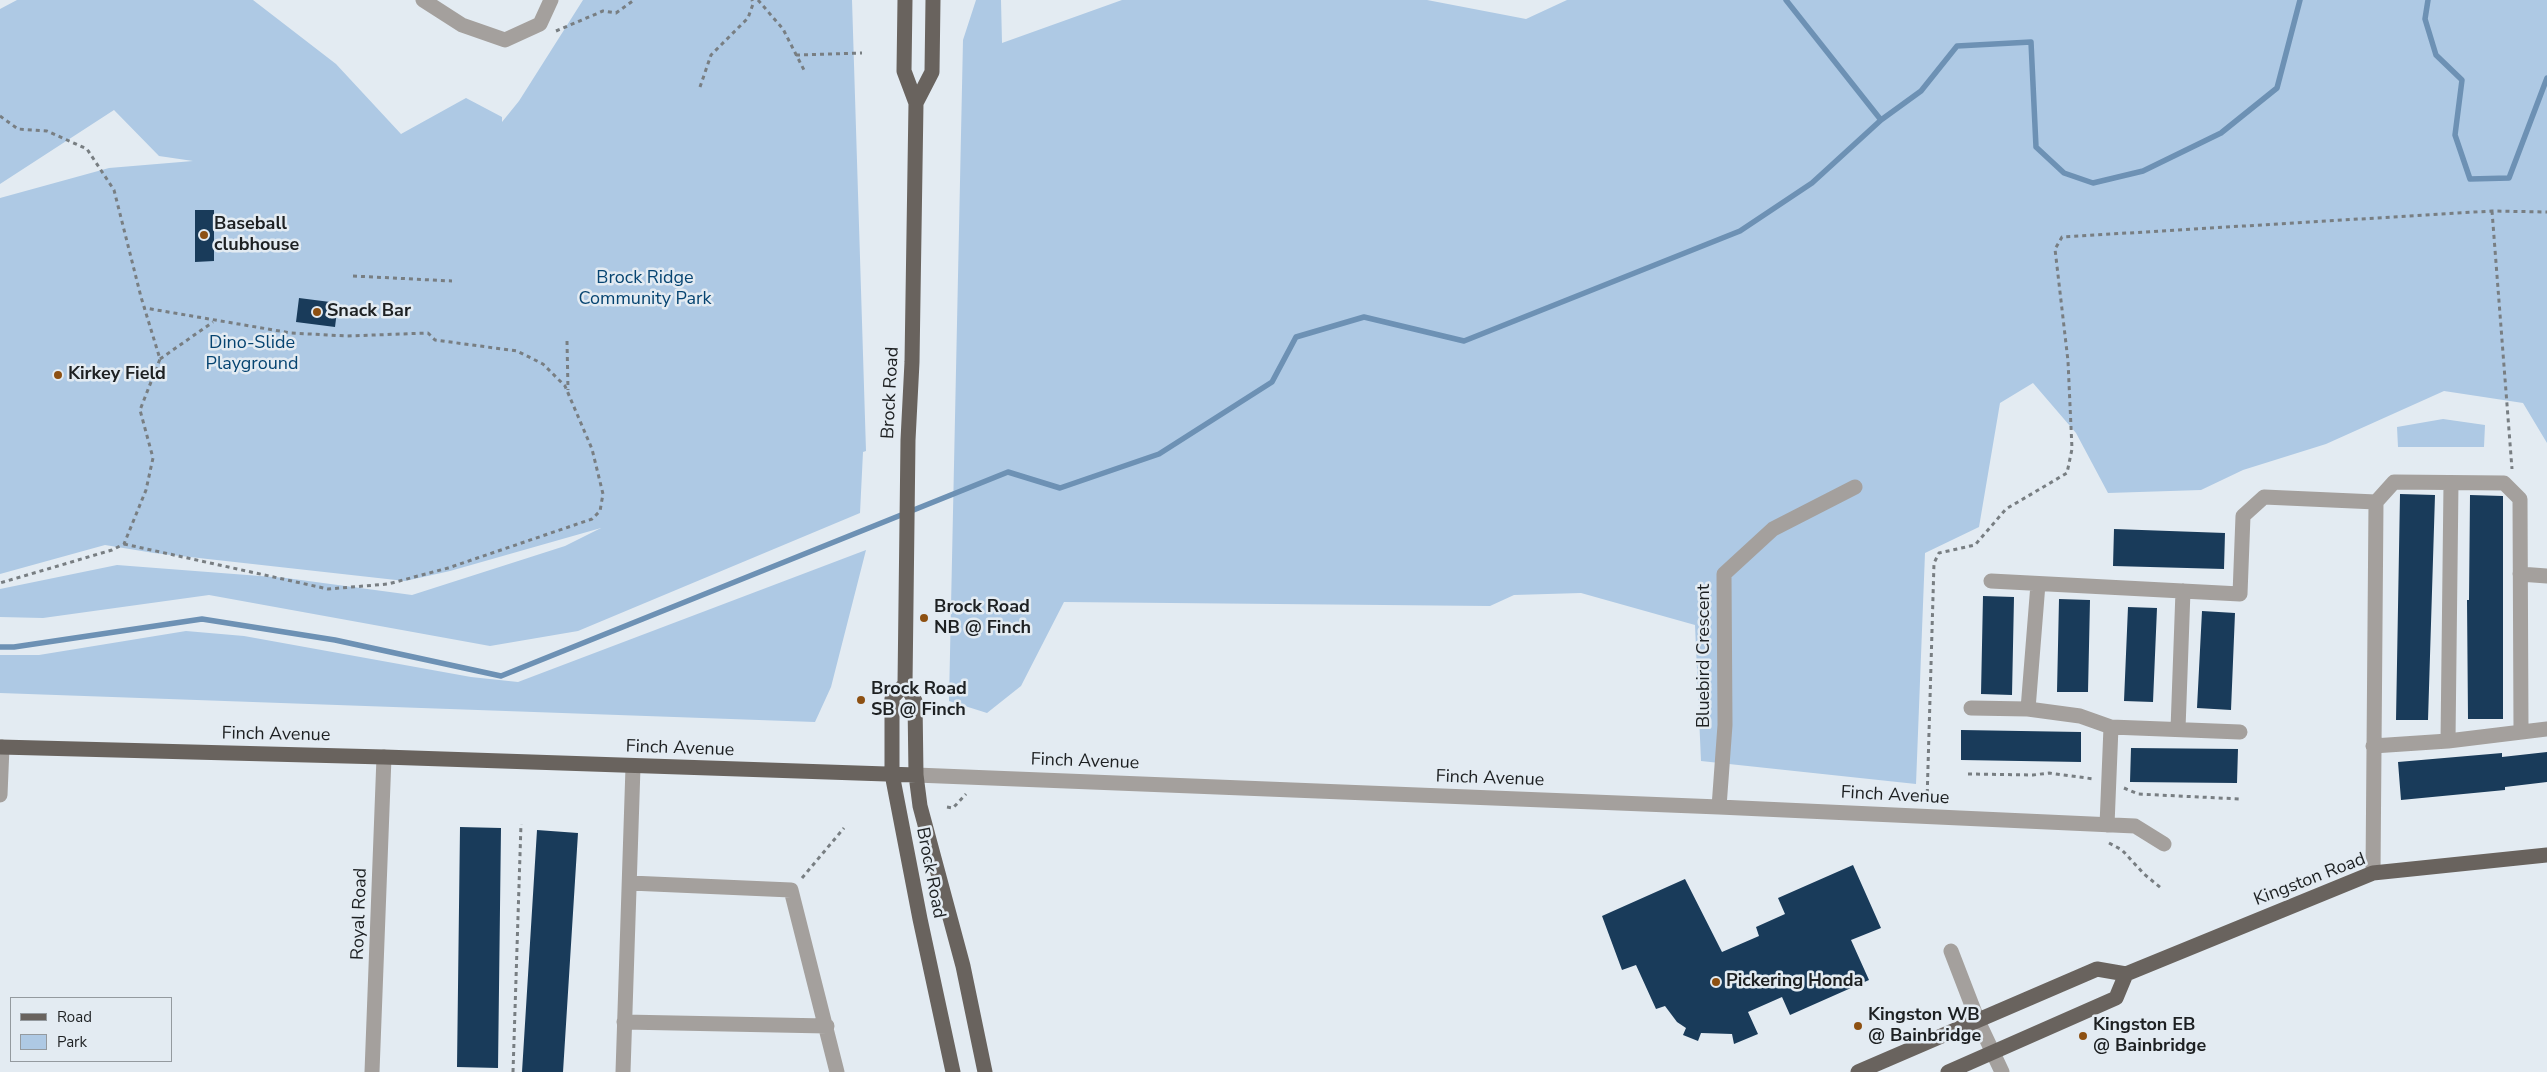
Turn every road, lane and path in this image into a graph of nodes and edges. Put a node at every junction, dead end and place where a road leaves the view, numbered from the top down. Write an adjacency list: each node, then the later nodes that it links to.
1 (423, 0): 2 (street)
2 (551, 0)
3 (634, 0): 8 (path)
4 (752, 0): 12 (path)
5 (758, 0): 10 (path)
6 (905, 0): 13 (main road, Brock Road)
7 (934, 0): 13 (main road, Brock Road)
8 (556, 31)
9 (862, 53): 10 (path)
10 (796, 55): 11 (path)
11 (804, 70)
12 (700, 87)
13 (916, 103): 35 (main road, Brock Road)
14 (0, 116): 19 (path)
15 (2492, 211): 16 (path); 26 (path); 52 (path)
16 (2547, 212)
17 (353, 276): 18 (path)
18 (452, 281)
19 (144, 308): 20 (path); 22 (path)
20 (214, 322): 22 (path); 23 (path)
21 (567, 341): 23 (path)
22 (160, 359): 28 (path)
23 (568, 393): 28 (path)
24 (2451, 482): 26 (street); 27 (street); 43 (street)
25 (1855, 487): 51 (street, Bluebird Crescent)
26 (2512, 491): 29 (street)
27 (2376, 502): 34 (street); 44 (street)
28 (124, 544): 32 (path)
29 (2520, 574): 30 (street); 41 (street)
30 (2547, 576)
31 (1991, 581): 33 (street)
32 (0, 582)
33 (2038, 584): 34 (street); 37 (street)
34 (2183, 591): 39 (street)
35 (905, 684): 48 (main road, Brock Road); 49 (main road, Brock Road)
36 (1971, 708): 37 (street)
37 (2028, 709): 38 (street)
38 (2112, 727): 39 (street); 54 (street)
39 (2178, 729): 42 (street)
40 (2547, 729): 41 (street)
41 (2521, 731): 43 (street)
42 (2240, 732)
43 (2448, 741): 44 (street)
44 (2373, 746): 58 (street)
45 (1, 747): 46 (main road, Finch Avenue); 50 (street)
46 (384, 757): 47 (main road, Finch Avenue); 67 (street, Royal Road)
47 (633, 766): 48 (main road, Finch Avenue); 59 (street)
48 (892, 774): 49 (main road, Finch Avenue); 71 (main road, Brock Road)
49 (916, 775): 51 (street, Finch Avenue); 72 (main road, Brock Road)
50 (0, 795)
51 (1719, 807): 52 (street, Finch Avenue)
52 (1926, 816): 54 (street, Finch Avenue)
53 (521, 824): 68 (path)
54 (2107, 825): 56 (street, Finch Avenue)
55 (844, 828): 60 (path)
56 (2164, 844)
57 (2547, 855): 58 (main road, Kingston Road)
58 (2373, 873): 62 (main road, Kingston Road)
59 (630, 883): 60 (street); 64 (street)
60 (791, 890): 65 (street)
61 (1951, 951): 63 (street)
62 (2126, 974): 63 (main road); 66 (main road)
63 (1978, 1021): 66 (street); 73 (main road)
64 (624, 1022): 65 (street); 69 (street)
65 (827, 1026): 70 (street)
66 (1992, 1052): 74 (main road); 75 (street)
67 (372, 1072)
68 (513, 1072)
69 (623, 1072)
70 (837, 1072)
71 (953, 1072)
72 (985, 1072)
73 (1858, 1072)
74 (1948, 1072)
75 (2002, 1072)

